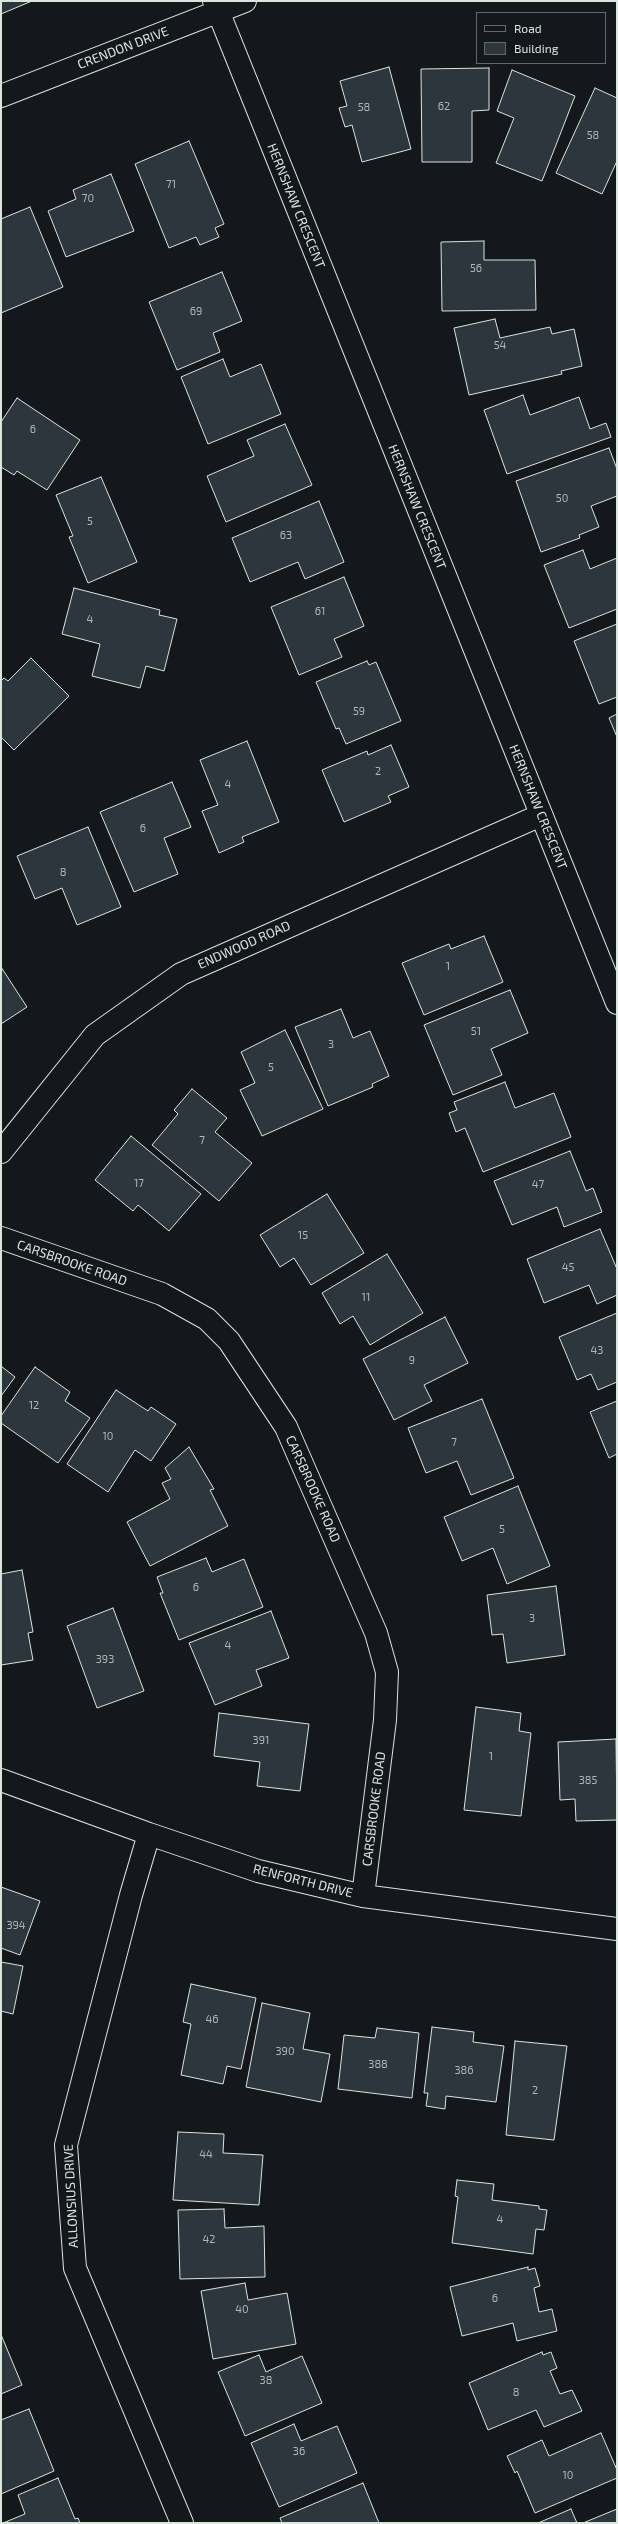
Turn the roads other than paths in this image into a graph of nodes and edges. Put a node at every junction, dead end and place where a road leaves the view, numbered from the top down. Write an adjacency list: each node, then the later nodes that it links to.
1 (245, 1): 2 (street, CRENDON DRIVE)
2 (216, 6): 3 (street, CRENDON DRIVE); 4 (street, HERNSHAW CRESCENT)
3 (1, 96)
4 (541, 815): 5 (street, HERNSHAW CRESCENT); 6 (street, ENDWOOD ROAD)
5 (617, 1003)
6 (1, 1152)
7 (1, 1238): 10 (street, CARSBROOKE ROAD)
8 (1, 1780): 9 (street, RENFORTH DRIVE)
9 (149, 1834): 10 (street, RENFORTH DRIVE); 12 (street, ALLONSIUS DRIVE)
10 (363, 1896): 11 (street, RENFORTH DRIVE)
11 (617, 1929)
12 (182, 2523)

